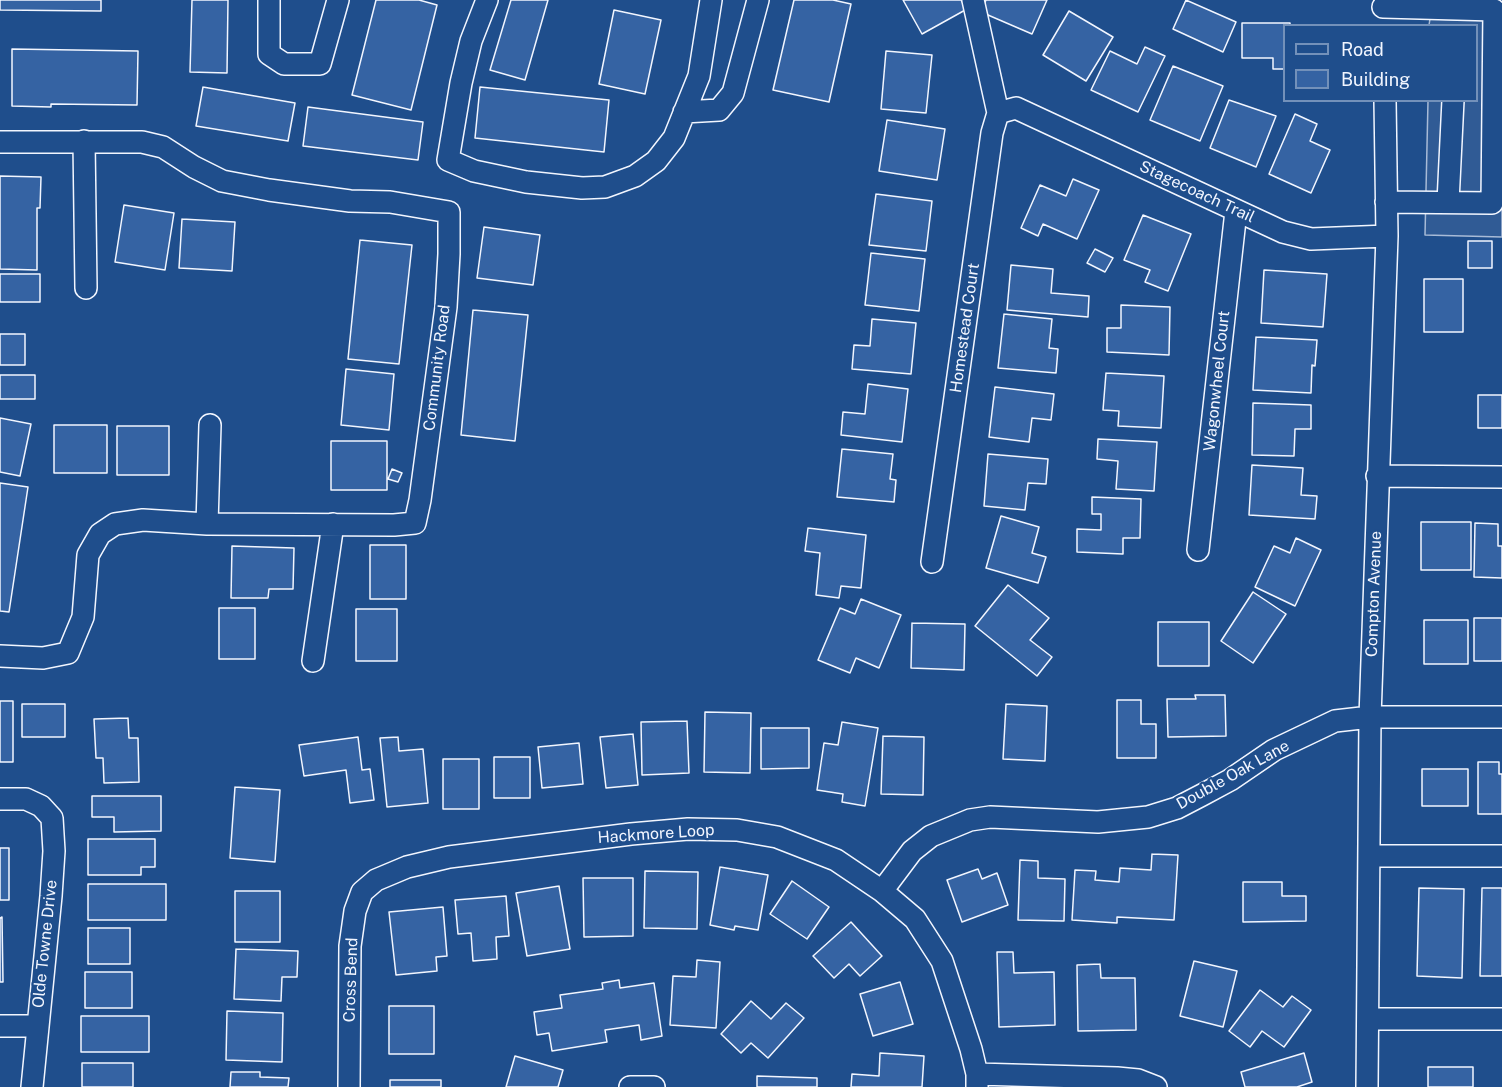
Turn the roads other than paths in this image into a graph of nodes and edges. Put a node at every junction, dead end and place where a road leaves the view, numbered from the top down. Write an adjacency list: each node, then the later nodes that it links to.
1 (269, 0): 2 (street)
2 (338, 0)
3 (487, 0): 12 (street)
4 (711, 0): 12 (street)
5 (758, 0): 12 (street)
6 (973, 0): 11 (street)
7 (1384, 11): 8 (street)
8 (1456, 17): 16 (street)
9 (1385, 102): 15 (street, Compton Avenue)
10 (1453, 102): 16 (street)
11 (1007, 111): 17 (street, Stagecoach Trail); 26 (street, Homestead Court)
12 (684, 112)
13 (84, 141): 14 (street); 19 (street); 24 (street, Community Road)
14 (0, 142)
15 (1386, 202): 16 (street); 18 (street, Compton Avenue)
16 (1448, 202)
17 (1236, 212): 18 (street, Stagecoach Trail); 25 (street, Wagonwheel Court)
18 (1387, 236): 21 (street, Compton Avenue)
19 (86, 288)
20 (210, 425): 23 (street)
21 (1377, 476): 22 (street); 29 (street, Compton Avenue)
22 (1502, 477)
23 (207, 524): 24 (street); 27 (street)
24 (333, 524): 28 (street)
25 (1198, 550)
26 (932, 562)
27 (0, 656)
28 (313, 661)
29 (1370, 717): 30 (street, Double Oak Lane); 32 (street, Compton Avenue); 35 (street, Double Oak Lane)
30 (1502, 717)
31 (0, 798): 39 (street, Olde Towne Drive)
32 (1370, 856): 33 (street); 36 (street, Compton Avenue)
33 (1502, 856)
34 (376, 880): 35 (street, Hackmore Loop); 42 (street, Cross Bend)
35 (882, 891): 40 (street, Hackmore Loop)
36 (1368, 1019): 37 (street); 46 (street, Compton Avenue)
37 (1502, 1019)
38 (0, 1026): 39 (street)
39 (37, 1026): 41 (street, Olde Towne Drive)
40 (976, 1081): 45 (street)
41 (32, 1087)
42 (349, 1087)
43 (630, 1087): 44 (street)
44 (654, 1087)
45 (1156, 1087)
46 (1367, 1087)

